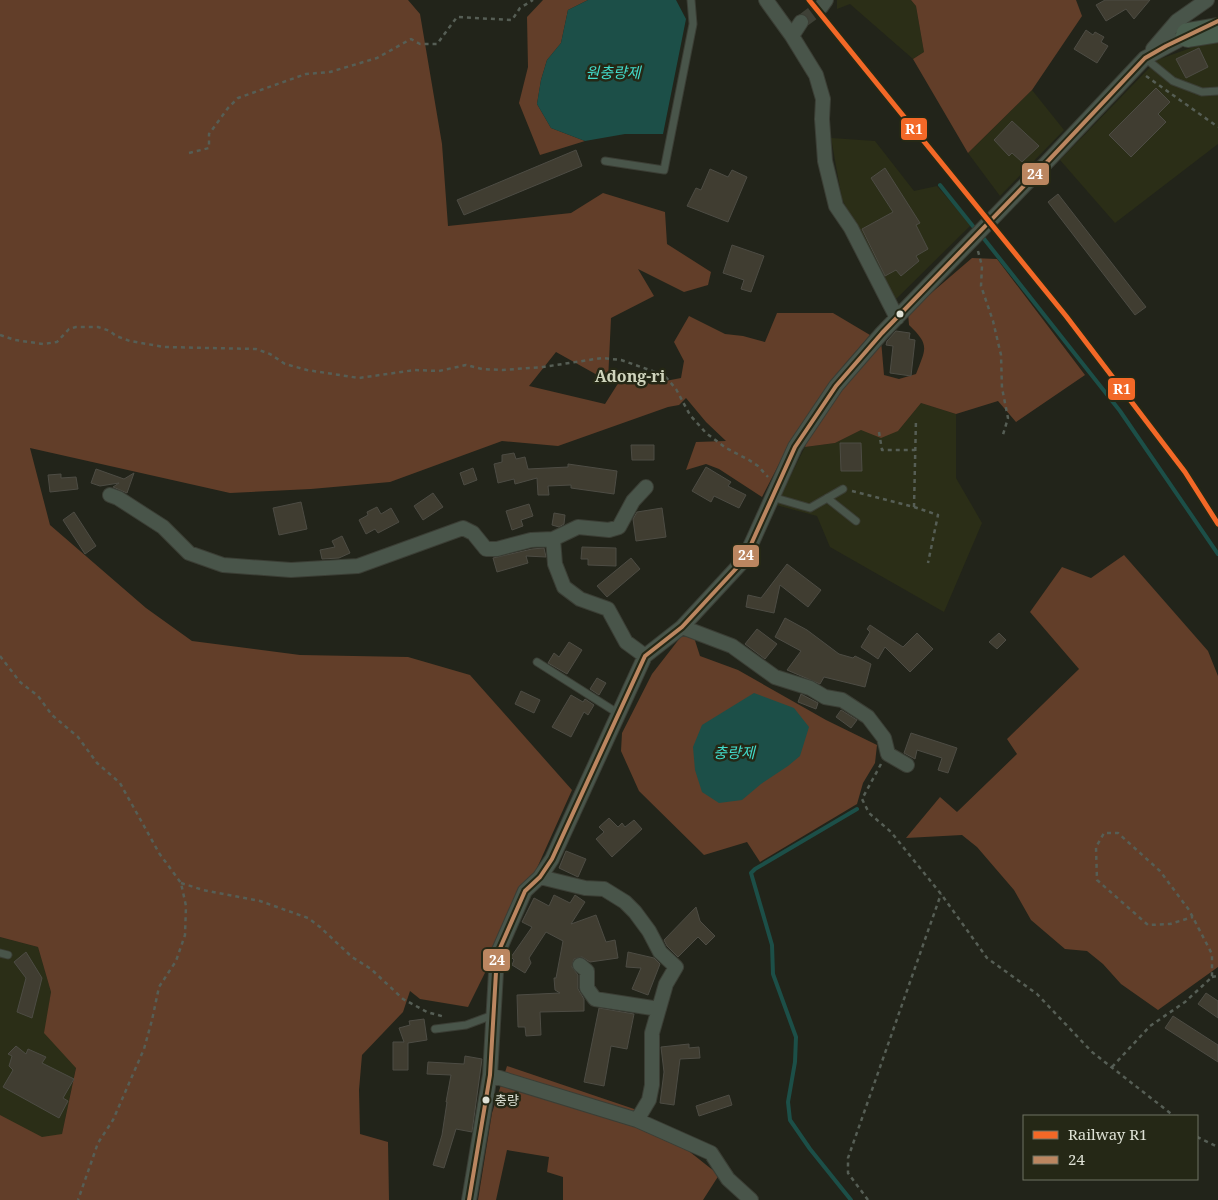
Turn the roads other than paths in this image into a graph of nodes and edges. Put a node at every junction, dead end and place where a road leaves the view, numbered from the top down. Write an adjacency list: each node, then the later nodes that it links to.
1 (691, 0): 10 (lane)
2 (766, 0): 7 (street)
3 (1207, 0): 8 (street)
4 (801, 22): 7 (street)
5 (1217, 22): 6 (highway)
6 (1188, 35): 8 (street)
7 (792, 36): 11 (street)
8 (1141, 64): 9 (lane); 11 (street)
9 (1218, 90)
10 (605, 161)
11 (897, 318): 14 (street)
12 (646, 487): 18 (street)
13 (843, 489): 16 (lane)
14 (773, 493): 16 (lane); 19 (street)
15 (110, 495): 18 (street)
16 (827, 498): 17 (lane)
17 (856, 521)
18 (553, 539): 20 (street)
19 (682, 626): 20 (street); 23 (street)
20 (645, 656): 22 (street)
21 (537, 662): 22 (lane)
22 (618, 714): 24 (street)
23 (907, 765)
24 (540, 877): 28 (street); 29 (street)
25 (0, 953): 26 (lane)
26 (8, 955)
27 (580, 965): 28 (street)
28 (659, 1009): 32 (street)
29 (493, 1014): 30 (lane); 31 (street)
30 (435, 1029)
31 (490, 1075): 32 (street); 33 (street)
32 (637, 1120): 34 (street)
33 (469, 1200)
34 (751, 1200)

